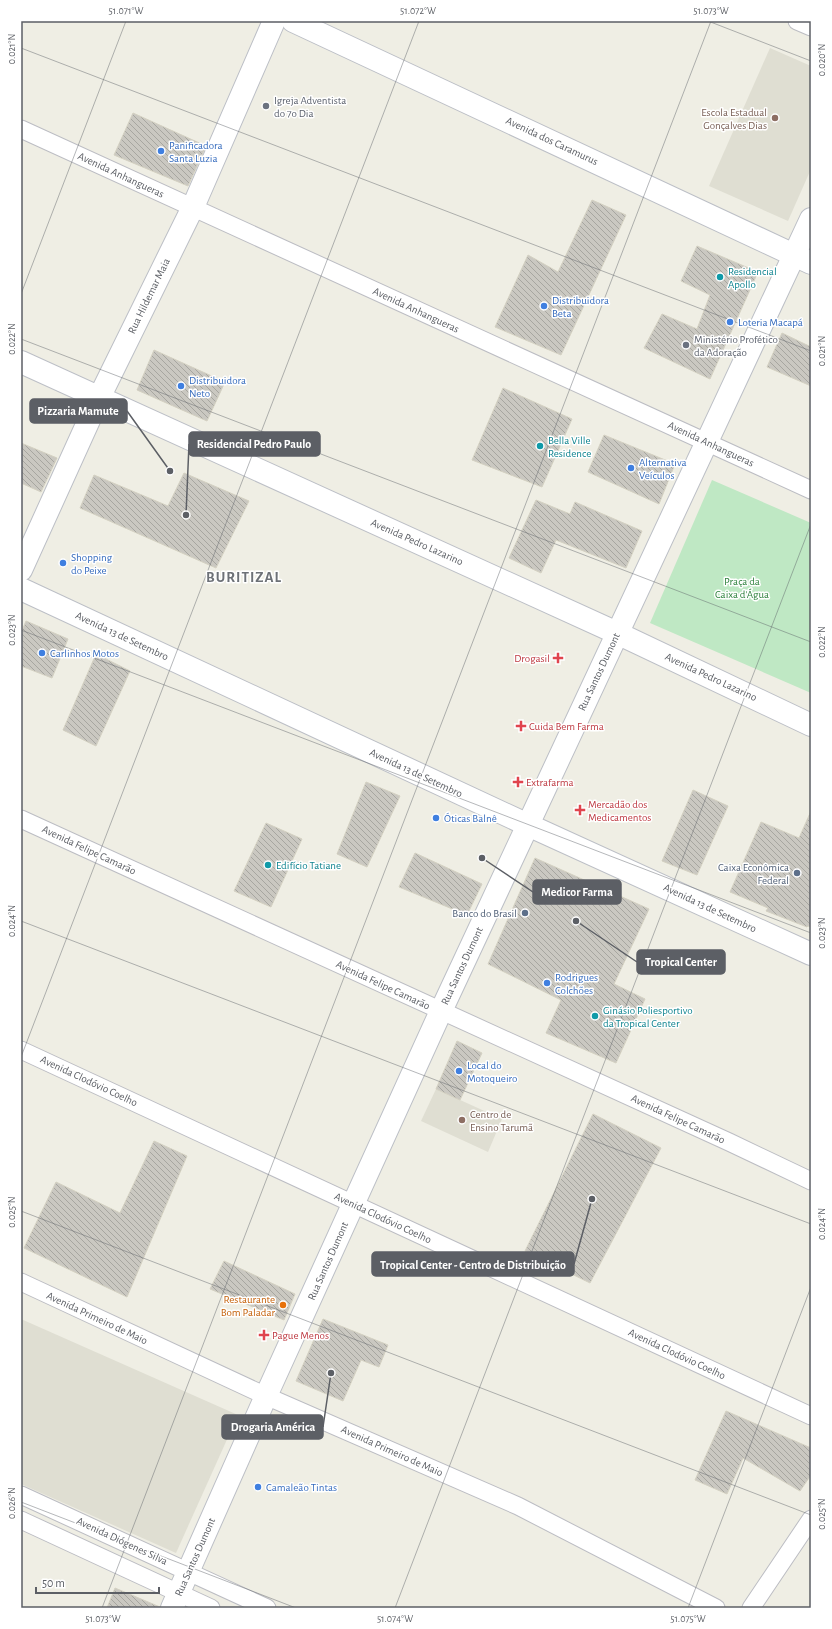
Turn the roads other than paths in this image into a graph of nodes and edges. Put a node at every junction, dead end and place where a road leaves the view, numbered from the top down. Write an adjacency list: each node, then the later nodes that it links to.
1 (274, 21): 6 (main road, Rua Hildemar Maia)
2 (294, 21): 8 (main road, Avenida dos Caramurus)
3 (797, 21): 4 (street)
4 (811, 27)
5 (21, 129): 6 (street, Avenida Anhangueras)
6 (193, 208): 10 (main road, Rua Hildemar Maia); 11 (street, Avenida Anhangueras)
7 (811, 220): 8 (main road, Rua Santos Dumont)
8 (803, 259): 11 (main road, Rua Santos Dumont)
9 (21, 362): 10 (main road, Avenida Pedro Lazarino)
10 (99, 398): 13 (main road, Rua Hildemar Maia); 15 (main road, Avenida Pedro Lazarino)
11 (707, 443): 12 (street, Avenida Anhangueras); 15 (main road, Rua Santos Dumont)
12 (811, 490)
13 (21, 570)
14 (21, 589): 18 (main road, Avenida 13 de Setembro)
15 (617, 633): 16 (main road, Avenida Pedro Lazarino); 18 (main road, Rua Santos Dumont)
16 (811, 725)
17 (21, 819): 20 (street, Avenida Felipe Camarão)
18 (528, 825): 19 (main road, Avenida 13 de Setembro); 20 (main road, Rua Santos Dumont)
19 (811, 954)
20 (442, 1011): 22 (street, Avenida Felipe Camarão); 23 (main road, Rua Santos Dumont)
21 (21, 1050): 23 (street, Avenida Clodóvio Coelho)
22 (811, 1181)
23 (354, 1204): 25 (main road, Rua Santos Dumont); 26 (street, Avenida Clodóvio Coelho)
24 (21, 1282): 25 (street, Avenida Primeiro de Maio)
25 (266, 1396): 30 (main road, Rua Santos Dumont); 34 (street, Avenida Primeiro de Maio)
26 (811, 1416)
27 (21, 1495): 30 (street, Avenida Diógenes Silva)
28 (811, 1519): 35 (street)
29 (21, 1520): 31 (street)
30 (189, 1572): 31 (main road, Rua Santos Dumont); 33 (street, Avenida Diógenes Silva)
31 (176, 1601): 32 (street)
32 (211, 1608)
33 (267, 1608)
34 (716, 1608)
35 (751, 1608)

